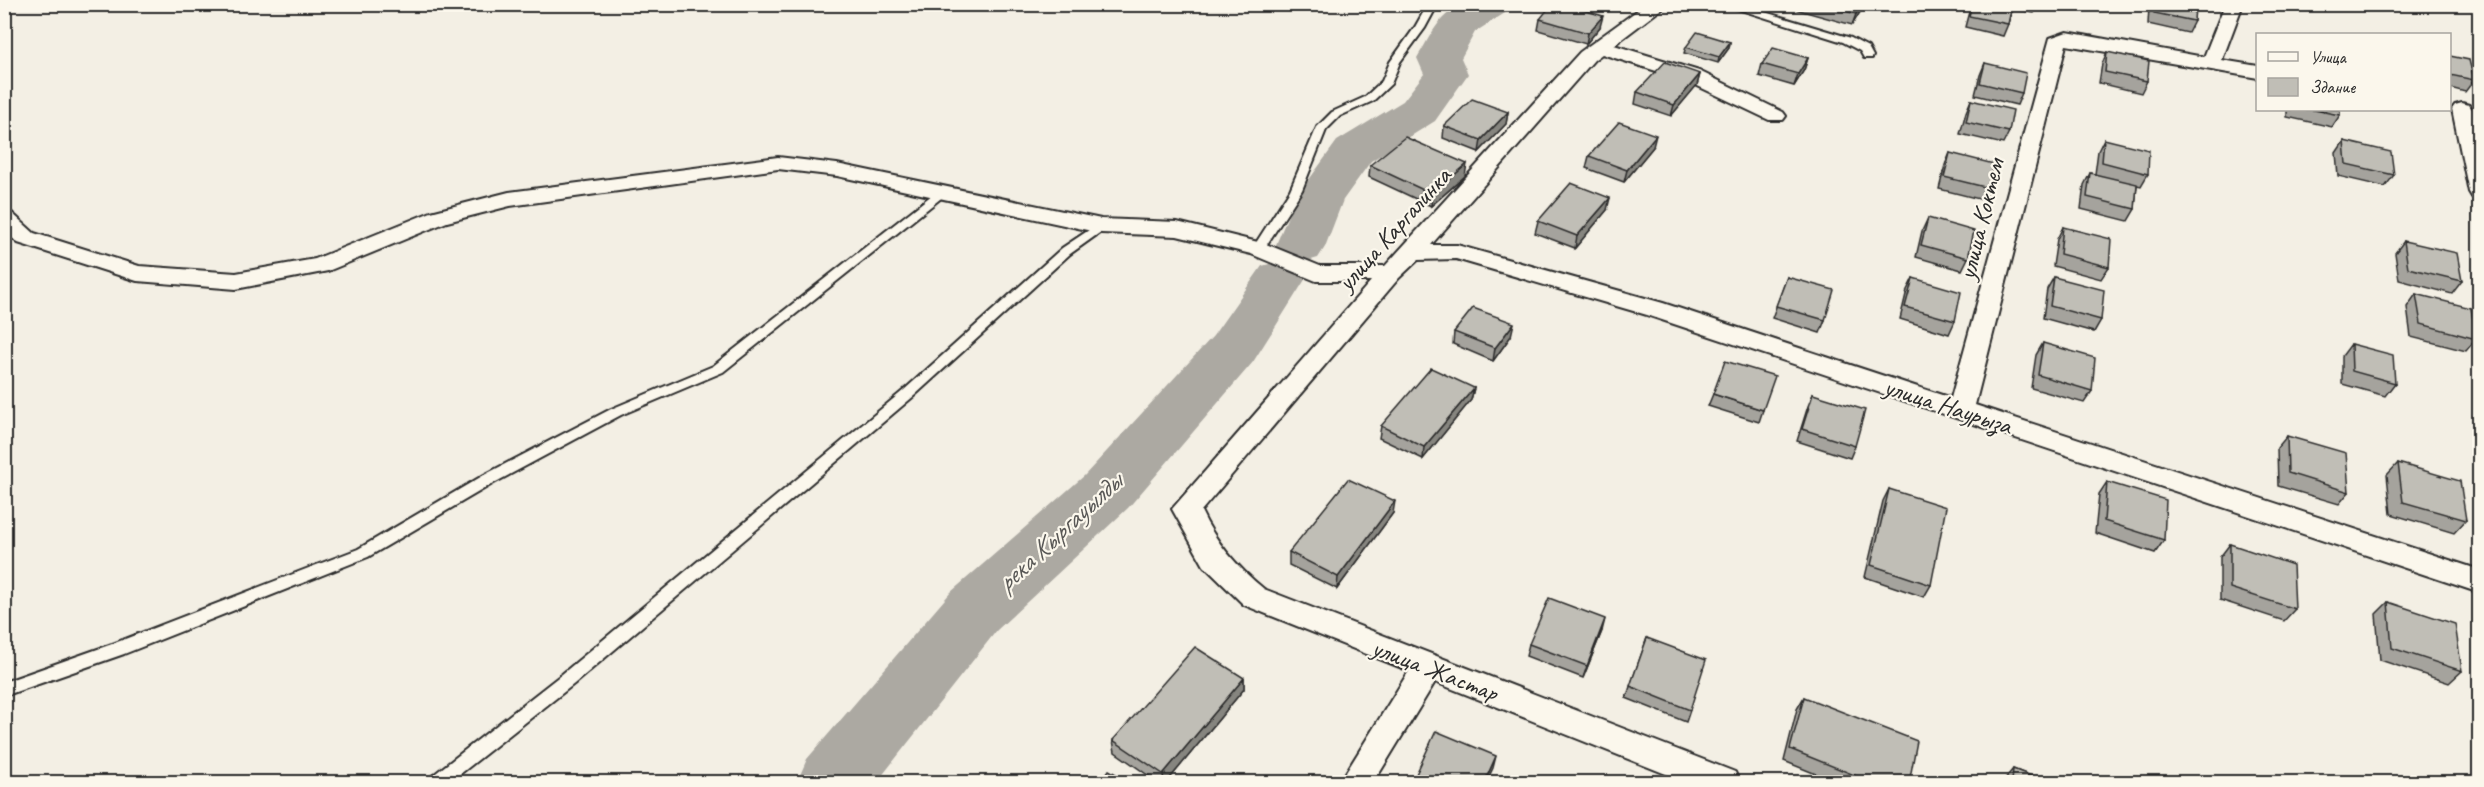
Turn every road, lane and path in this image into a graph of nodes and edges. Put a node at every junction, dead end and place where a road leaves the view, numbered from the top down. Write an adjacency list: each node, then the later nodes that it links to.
1 (1432, 4): 15 (lane)
2 (1659, 4): 5 (street, улица Каргалинка)
3 (1726, 4): 6 (lane)
4 (2234, 4): 7 (street)
5 (1599, 47): 10 (street); 16 (street, улица Каргалинка)
6 (1868, 56)
7 (2211, 64): 8 (street); 18 (street, улица Коктем)
8 (2256, 72)
9 (2464, 109): 11 (street)
10 (1776, 116)
11 (2480, 192)
12 (940, 193): 13 (street); 14 (street); 22 (lane)
13 (4, 218)
14 (1101, 226): 15 (street); 23 (lane)
15 (1258, 249): 17 (street)
16 (1412, 253): 17 (street, улица Каргалинка); 18 (street, улица Наурыза)
17 (1390, 273): 19 (street, улица Каргалинка)
18 (1961, 410): 20 (street, улица Наурыза)
19 (1186, 509): 21 (street, улица Жастар)
20 (2480, 582)
21 (1428, 667): 24 (street); 25 (street, улица Жастар)
22 (4, 688)
23 (438, 783)
24 (1356, 783)
25 (1723, 783)

